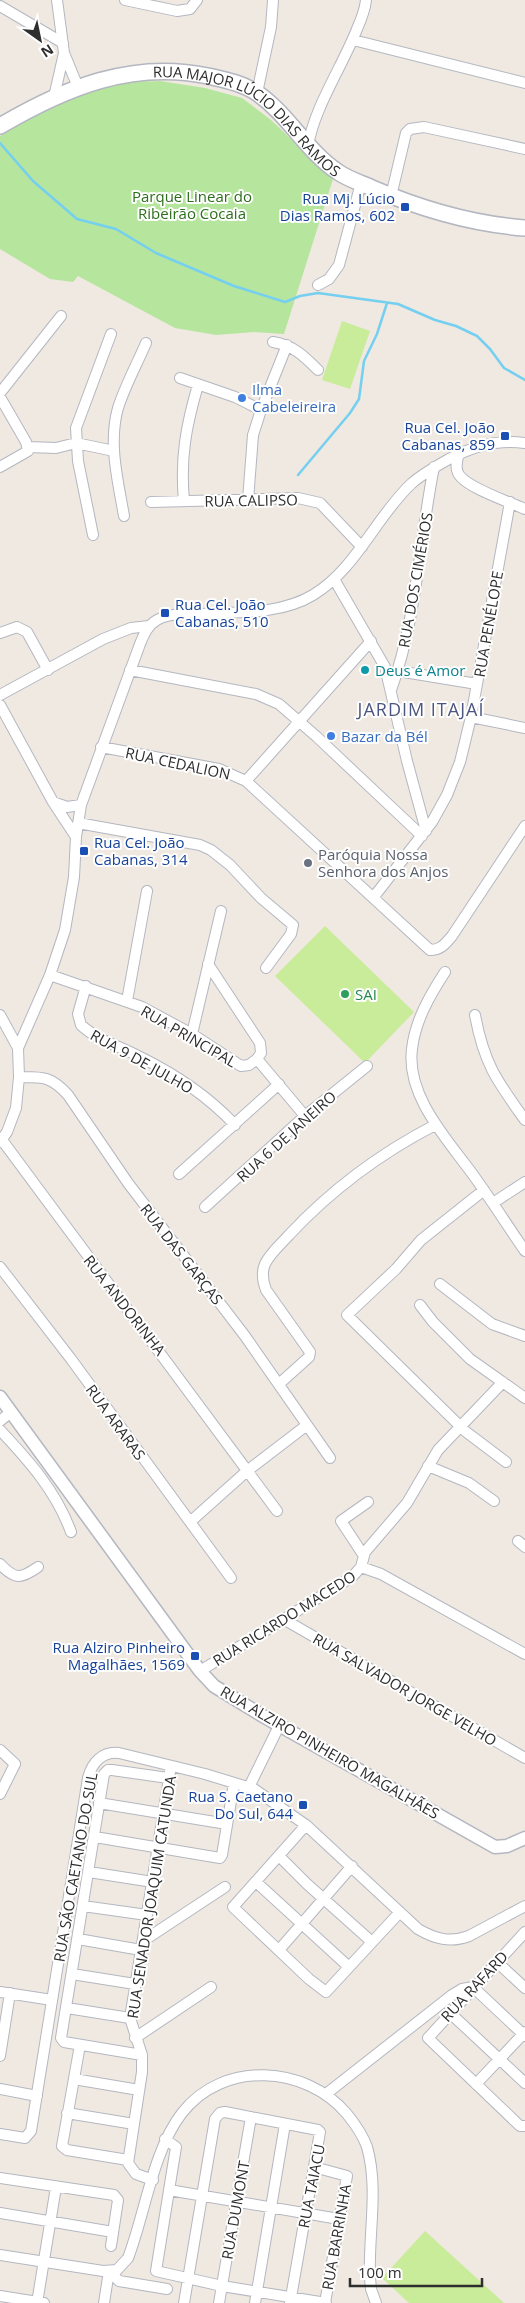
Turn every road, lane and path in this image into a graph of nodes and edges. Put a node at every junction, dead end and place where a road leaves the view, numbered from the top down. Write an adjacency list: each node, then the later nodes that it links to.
1 (57, 0): 8 (street)
2 (125, 0): 3 (street)
3 (197, 0)
4 (273, 0): 11 (street)
5 (366, 0): 7 (street)
6 (0, 6): 8 (street)
7 (353, 40): 9 (street); 14 (street)
8 (64, 48): 10 (street); 12 (street)
9 (525, 83)
10 (78, 87): 11 (main road, RUA MAJOR LÚCIO DIAS RAMOS); 12 (main road, RUA MAJOR LÚCIO DIAS RAMOS)
11 (257, 93): 14 (main road, RUA MAJOR LÚCIO DIAS RAMOS)
12 (54, 97): 13 (main road, RUA MAJOR LÚCIO DIAS RAMOS)
13 (0, 126)
14 (304, 130): 16 (main road, RUA MAJOR LÚCIO DIAS RAMOS)
15 (525, 149): 17 (street)
16 (362, 183): 17 (main road, RUA MAJOR LÚCIO DIAS RAMOS); 19 (street)
17 (391, 196): 18 (main road, RUA MAJOR LÚCIO DIAS RAMOS)
18 (525, 228)
19 (318, 285)
20 (61, 316): 28 (street)
21 (111, 334): 32 (street)
22 (273, 342): 24 (street)
23 (146, 343): 34 (street)
24 (287, 345): 25 (street); 30 (street)
25 (318, 370)
26 (180, 378): 27 (street)
27 (198, 385): 30 (street); 39 (street)
28 (0, 393)
29 (0, 398): 33 (street)
30 (261, 410): 38 (street)
31 (525, 443): 35 (street)
32 (76, 444): 33 (street); 34 (street); 44 (street)
33 (28, 447): 36 (street)
34 (114, 451): 43 (street)
35 (459, 454): 37 (street); 41 (street)
36 (0, 467)
37 (434, 467): 45 (street); 52 (street, RUA DOS CIMÉRIOS)
38 (248, 500): 39 (street, RUA CALIPSO); 45 (street, RUA CALIPSO)
39 (184, 501): 40 (street, RUA CALIPSO)
40 (151, 502)
41 (510, 502): 42 (street); 53 (street, RUA PENÉLOPE)
42 (525, 509)
43 (124, 516)
44 (92, 535)
45 (362, 547): 46 (street)
46 (334, 579): 47 (street); 49 (street)
47 (149, 626): 50 (street); 51 (street)
48 (0, 633): 50 (street)
49 (371, 641): 54 (street); 58 (street)
50 (48, 670): 55 (street)
51 (130, 670): 58 (street); 60 (street)
52 (398, 671): 53 (street); 54 (street, RUA DOS CIMÉRIOS)
53 (477, 684): 57 (street, RUA PENÉLOPE)
54 (391, 691): 66 (street)
55 (0, 695)
56 (0, 705): 62 (street)
57 (471, 717): 59 (street); 66 (street, RUA PENÉLOPE)
58 (299, 721): 61 (street); 66 (street)
59 (525, 728)
60 (101, 748): 61 (street, RUA CEDALION); 63 (street)
61 (246, 781): 69 (street, RUA CEDALION)
62 (53, 802): 63 (street); 67 (street)
63 (81, 805): 64 (street)
64 (78, 823): 67 (street); 72 (street)
65 (525, 826): 69 (street, RUA CEDALION)
66 (424, 834): 69 (street, RUA PENÉLOPE)
67 (76, 837): 74 (street)
68 (147, 890): 76 (street)
69 (373, 898)
70 (221, 911): 71 (street)
71 (208, 964): 79 (street); 81 (street)
72 (266, 968)
73 (445, 972): 88 (street)
74 (50, 975): 75 (street, RUA PRINCIPAL); 80 (street)
75 (86, 986): 76 (street, RUA PRINCIPAL); 87 (street, RUA 9 DE JULHO)
76 (127, 1001): 79 (street, RUA PRINCIPAL)
77 (0, 1015): 80 (street)
78 (475, 1015): 86 (street)
79 (192, 1034): 81 (street, RUA PRINCIPAL)
80 (18, 1048): 83 (street)
81 (257, 1059): 84 (street, RUA PRINCIPAL)
82 (367, 1066): 85 (street, RUA 6 DE JANEIRO)
83 (18, 1077): 89 (street); 101 (street, RUA DAS GARÇAS)
84 (279, 1084): 85 (street, RUA PRINCIPAL); 87 (street)
85 (305, 1116): 94 (street, RUA 6 DE JANEIRO)
86 (525, 1120)
87 (234, 1125): 90 (street)
88 (435, 1125): 92 (street); 101 (street)
89 (1, 1141): 112 (street, RUA ANDORINHA)
90 (179, 1174)
91 (525, 1182): 93 (street)
92 (484, 1190): 93 (street); 107 (street)
93 (492, 1203): 95 (street)
94 (205, 1207)
95 (525, 1251)
96 (0, 1267): 116 (street, RUA ARARAS)
97 (440, 1284): 99 (street)
98 (420, 1305): 100 (street)
99 (525, 1336)
100 (503, 1382): 103 (street); 107 (street)
101 (279, 1384): 106 (street, RUA DAS GARÇAS)
102 (0, 1398): 104 (street, RUA ALZIRO PINHEIRO MAGALHÃES)
103 (525, 1398)
104 (11, 1412): 105 (street); 125 (street, RUA ALZIRO PINHEIRO MAGALHÃES)
105 (0, 1421)
106 (307, 1425): 109 (street, RUA DAS GARÇAS); 112 (street)
107 (460, 1426): 110 (street); 111 (street)
108 (0, 1430): 117 (street)
109 (330, 1458)
110 (506, 1462)
111 (428, 1466): 113 (street); 118 (street)
112 (247, 1471): 115 (street, RUA ANDORINHA); 116 (street)
113 (494, 1501)
114 (368, 1502): 118 (street)
115 (277, 1511)
116 (190, 1522): 122 (street, RUA ARARAS)
117 (71, 1532)
118 (364, 1556): 121 (street)
119 (0, 1564): 120 (street)
120 (38, 1567)
121 (361, 1567): 123 (street, RUA RICARDO MACEDO); 124 (street, RUA RICARDO MACEDO)
122 (231, 1578)
123 (285, 1620): 125 (street, RUA RICARDO MACEDO); 128 (street, RUA SALVADOR JORGE VELHO)
124 (525, 1654)
125 (200, 1671): 126 (street, RUA ALZIRO PINHEIRO MAGALHÃES)
126 (279, 1726): 132 (street); 139 (street, RUA ALZIRO PINHEIRO MAGALHÃES)
127 (0, 1750): 133 (street)
128 (525, 1758)
129 (171, 1766): 130 (street, RUA SENADOR JOAQUIM CATUNDA); 131 (street, RUA SÃO CAETANO DO SUL); 166 (street, RUA SÃO CAETANO DO SUL)
130 (168, 1778): 134 (street, RUA SÃO CAETANO DO SUL); 135 (street, RUA SENADOR JOAQUIM CATUNDA)
131 (234, 1783): 132 (street, RUA SÃO CAETANO DO SUL); 136 (street)
132 (249, 1787): 137 (street, RUA SÃO CAETANO DO SUL)
133 (0, 1794)
134 (99, 1803): 135 (street); 138 (street, RUA SÃO CAETANO DO SUL)
135 (162, 1813): 136 (street); 140 (street, RUA SENADOR JOAQUIM CATUNDA)
136 (228, 1824): 140 (street)
137 (306, 1825): 141 (street); 142 (street, RUA SÃO CAETANO DO SUL)
138 (95, 1837): 140 (street); 143 (street, RUA SÃO CAETANO DO SUL)
139 (525, 1838)
140 (157, 1848): 144 (street, RUA SENADOR JOAQUIM CATUNDA)
141 (279, 1856): 145 (street); 147 (street)
142 (352, 1866): 147 (street); 150 (street, RUA SÃO CAETANO DO SUL)
143 (89, 1872): 144 (street); 148 (street, RUA SÃO CAETANO DO SUL)
144 (153, 1882): 151 (street, RUA SENADOR JOAQUIM CATUNDA)
145 (256, 1882): 152 (street); 157 (street)
146 (225, 1887): 156 (street)
147 (325, 1899): 152 (street); 155 (street)
148 (83, 1906): 151 (street); 154 (street, RUA SÃO CAETANO DO SUL)
149 (525, 1906): 150 (street, RUA SÃO CAETANO DO SUL)
150 (400, 1912): 155 (street)
151 (147, 1915): 156 (street, RUA SENADOR JOAQUIM CATUNDA)
152 (302, 1925): 157 (street); 159 (street)
153 (523, 1936): 158 (street, RUA RAFARD)
154 (78, 1939): 156 (street); 160 (street, RUA SÃO CAETANO DO SUL)
155 (372, 1942): 159 (street)
156 (142, 1946): 161 (street, RUA SENADOR JOAQUIM CATUNDA)
157 (279, 1950): 159 (street)
158 (497, 1962): 163 (street, RUA RAFARD); 164 (street)
159 (349, 1967)
160 (72, 1974): 161 (street); 167 (street, RUA SÃO CAETANO DO SUL)
161 (135, 1984): 169 (street, RUA SENADOR JOAQUIM CATUNDA)
162 (211, 1987): 171 (street)
163 (473, 1987): 168 (street, RUA RAFARD); 170 (street); 181 (street)
164 (525, 1988)
165 (5, 1993): 166 (street); 174 (street)
166 (52, 2000): 182 (street, RUA SÃO CAETANO DO SUL)
167 (67, 2008): 169 (street); 172 (street, RUA SÃO CAETANO DO SUL)
168 (450, 2012): 175 (street); 178 (street, RUA RAFARD)
169 (130, 2018): 171 (street, RUA SENADOR JOAQUIM CATUNDA)
170 (524, 2034): 175 (street)
171 (135, 2038): 173 (street, RUA SENADOR JOAQUIM CATUNDA)
172 (80, 2045): 173 (street); 176 (street)
173 (142, 2055): 180 (street)
174 (0, 2056)
175 (500, 2059): 177 (street); 178 (street)
176 (74, 2080): 180 (street); 183 (street)
177 (525, 2083)
178 (476, 2084): 187 (street)
179 (0, 2089): 182 (street)
180 (139, 2090): 185 (street)
181 (326, 2094): 189 (street); 220 (street)
182 (37, 2096): 188 (street, RUA SÃO CAETANO DO SUL)
183 (67, 2113): 185 (street); 190 (street)
184 (251, 2117): 186 (street, RUA TAIACU); 196 (street, RUA TAIACU); 197 (street, RUA DUMONT)
185 (134, 2124): 190 (street)
186 (285, 2124): 191 (street, RUA TAIACU); 198 (street)
187 (525, 2126)
188 (0, 2135)
189 (165, 2139): 193 (street); 195 (street)
190 (128, 2160): 193 (street)
191 (314, 2167): 200 (street, RUA TAIACU); 201 (street, RUA BARRINHA)
192 (0, 2178): 194 (street)
193 (153, 2180): 207 (street)
194 (56, 2188): 202 (street); 203 (street)
195 (169, 2190): 196 (street); 208 (street)
196 (203, 2196): 197 (street); 208 (street)
197 (237, 2202): 198 (street); 209 (street, RUA DUMONT)
198 (271, 2207): 200 (street); 211 (street)
199 (0, 2213): 202 (street)
200 (305, 2213): 201 (street); 213 (street, RUA TAIACU)
201 (339, 2219): 219 (street, RUA BARRINHA)
202 (50, 2221): 203 (street); 206 (street)
203 (113, 2232): 204 (street)
204 (111, 2246)
205 (0, 2255): 206 (street)
206 (43, 2262): 207 (street); 214 (street)
207 (109, 2271): 210 (street); 215 (street)
208 (189, 2277): 209 (street); 216 (street)
209 (222, 2286): 211 (street); 217 (street, RUA DUMONT)
210 (167, 2289)
211 (257, 2292): 213 (street); 218 (street)
212 (0, 2296): 214 (street)
213 (290, 2300): 219 (street)
214 (39, 2303)
215 (104, 2303)
216 (184, 2303)
217 (219, 2303)
218 (255, 2303)
219 (325, 2303)
220 (376, 2303)

